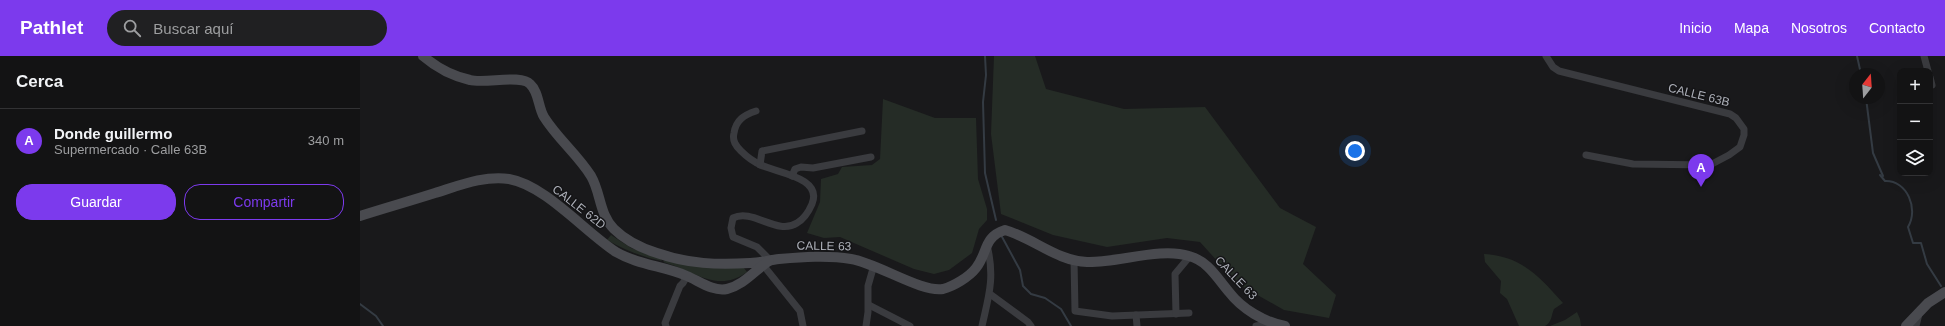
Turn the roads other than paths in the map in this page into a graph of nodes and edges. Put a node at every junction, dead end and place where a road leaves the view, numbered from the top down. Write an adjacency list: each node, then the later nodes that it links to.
1 (423, 56): 15 (main road, CALLE 63)
2 (1546, 56): 7 (street, CALLE 63B)
3 (1924, 56): 4 (street)
4 (1927, 68)
5 (756, 111): 9 (street)
6 (862, 131): 9 (street)
7 (1586, 155)
8 (871, 157): 10 (street)
9 (760, 165): 10 (street)
10 (792, 176): 15 (street)
11 (360, 216): 17 (main road, CALLE 62D)
12 (987, 244): 14 (main road, CALLE 63); 16 (main road, CALLE 63); 19 (street)
13 (1190, 256): 14 (main road, CALLE 63); 22 (street); 25 (main road, CALLE 63)
14 (1074, 260): 24 (street)
15 (767, 263): 16 (main road, CALLE 63); 17 (main road, CALLE 62D); 27 (street)
16 (874, 265): 20 (street)
17 (687, 276): 26 (street)
18 (1945, 292): 23 (main road)
19 (990, 294): 30 (street); 31 (street)
20 (868, 304): 28 (street); 29 (street)
21 (1189, 313): 22 (street)
22 (1176, 314): 24 (street)
23 (1919, 314): 35 (main road); 36 (street)
24 (1136, 315): 32 (street)
25 (1274, 323): 33 (street); 34 (main road, CALLE 63)
26 (666, 326)
27 (803, 326)
28 (866, 326)
29 (910, 326)
30 (982, 326)
31 (1031, 326)
32 (1137, 326)
33 (1256, 326)
34 (1285, 326)
35 (1906, 326)
36 (1916, 326)

